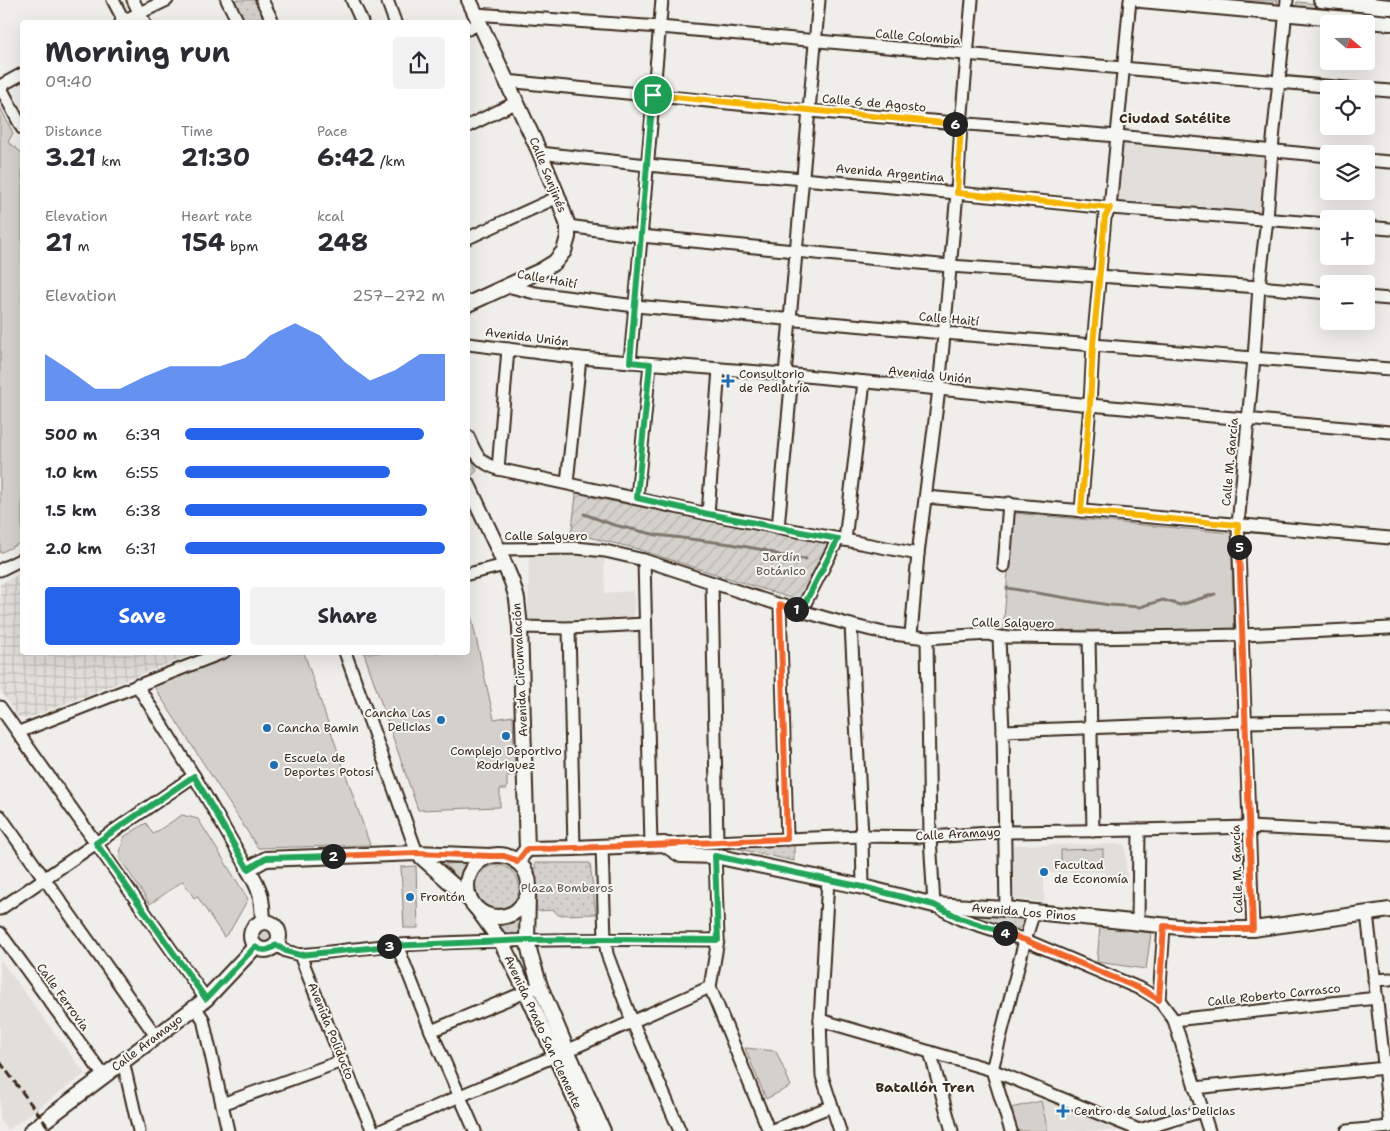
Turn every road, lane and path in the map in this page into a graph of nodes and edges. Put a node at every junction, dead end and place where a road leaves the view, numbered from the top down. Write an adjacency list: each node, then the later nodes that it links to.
1 (113, 0): 18 (street)
2 (132, 0): 17 (street)
3 (167, 0): 17 (street)
4 (227, 0): 19 (street)
5 (262, 0): 20 (street)
6 (352, 0): 21 (street)
7 (387, 0): 22 (street)
8 (469, 0): 23 (main road, Calle Sanjinés)
9 (662, 0): 25 (street)
10 (819, 0): 26 (street)
11 (972, 0): 27 (street)
12 (1130, 0): 28 (street)
13 (1141, 0): 15 (main road)
14 (1321, 0): 16 (main road)
15 (1286, 7): 24 (main road); 31 (street, Calle M. García)
16 (1390, 7)
17 (141, 18)
18 (122, 20)
19 (237, 20)
20 (272, 20)
21 (361, 20)
22 (395, 20)
23 (474, 22): 25 (street, Calle Colombia); 30 (main road, Calle Sanjinés)
24 (1390, 23)
25 (660, 27): 26 (street, Calle Colombia); 36 (street)
26 (815, 41): 27 (street, Calle Colombia); 38 (street)
27 (968, 55): 28 (street, Calle Colombia); 40 (street)
28 (1124, 68): 31 (street, Calle Colombia); 42 (street)
29 (20, 75): 32 (street)
30 (506, 81): 36 (street, Calle 6 de Agosto); 37 (main road, Calle Sanjinés)
31 (1279, 82): 33 (street, Calle Colombia); 43 (street, Calle M. García)
32 (0, 86): 39 (street)
33 (1320, 86)
34 (1375, 91): 35 (street)
35 (1390, 92)
36 (653, 95): 38 (street, Calle 6 de Agosto); 48 (street)
37 (517, 102): 41 (street); 44 (main road, Calle Sanjinés)
38 (808, 111): 40 (street, Calle 6 de Agosto); 49 (street)
39 (20, 124)
40 (961, 124): 42 (street, Calle 6 de Agosto); 50 (street)
41 (470, 125)
42 (1117, 136): 43 (street, Calle 6 de Agosto); 52 (street)
43 (1272, 150): 45 (street, Calle 6 de Agosto); 53 (street, Calle M. García)
44 (540, 153): 48 (street, Avenida Argentina); 51 (main road, Calle Sanjinés)
45 (1320, 155)
46 (1375, 161): 47 (street)
47 (1390, 162)
48 (647, 165): 49 (street, Avenida Argentina); 58 (street)
49 (802, 180): 50 (street, Avenida Argentina); 60 (street)
50 (957, 193): 52 (street, Avenida Argentina); 61 (street)
51 (558, 197): 55 (main road, Calle Sanjinés); 59 (street)
52 (1110, 208): 53 (street, Avenida Argentina); 62 (street)
53 (1267, 219): 54 (street, Avenida Argentina); 64 (street, Calle M. García)
54 (1320, 223)
55 (568, 226): 58 (street); 63 (main road, Calle Sanjinés)
56 (1375, 228): 57 (street)
57 (1390, 229)
58 (641, 236): 60 (street); 69 (street)
59 (470, 237)
60 (796, 250): 61 (street); 70 (street)
61 (950, 266): 62 (street); 71 (street)
62 (1100, 276): 64 (street); 73 (street)
63 (507, 286): 68 (main road, Calle Sanjinés); 69 (street, Calle Haití)
64 (1259, 287): 65 (street); 76 (street, Calle M. García)
65 (1320, 292)
66 (1375, 298): 67 (street)
67 (1390, 299)
68 (470, 303)
69 (635, 306): 70 (street, Calle Haití); 77 (street)
70 (790, 318): 71 (street, Calle Haití); 81 (street)
71 (944, 333): 73 (street, Calle Haití); 83 (street)
72 (470, 344): 74 (street, Avenida Unión)
73 (1093, 345): 76 (street, Calle Haití); 84 (street)
74 (508, 348): 75 (street, Avenida Unión); 88 (street)
75 (580, 358): 77 (street, Avenida Unión); 89 (street)
76 (1254, 358): 80 (street, Calle Haití); 85 (street, Calle M. García)
77 (630, 362): 78 (street, Avenida Unión)
78 (650, 364): 79 (street, Avenida Unión); 92 (street)
79 (719, 369): 81 (street, Avenida Unión); 95 (street)
80 (1390, 369)
81 (789, 375): 82 (street, Avenida Unión); 97 (street)
82 (864, 382): 83 (street, Avenida Unión); 99 (street)
83 (939, 389): 84 (street, Avenida Unión); 91 (street)
84 (1090, 405): 85 (street, Avenida Unión); 94 (street)
85 (1248, 419): 86 (street, Avenida Unión); 96 (street, Calle M. García)
86 (1390, 432)
87 (470, 440): 88 (street)
88 (498, 469): 89 (street)
89 (567, 483): 92 (street)
90 (470, 489): 100 (main road, Avenida Circunvalación)
91 (926, 497): 93 (street); 101 (street)
92 (637, 498): 95 (street)
93 (1009, 503): 94 (street); 105 (street)
94 (1081, 511): 96 (street)
95 (708, 514): 97 (street)
96 (1238, 525): 98 (street); 117 (street, Calle M. García)
97 (778, 528): 99 (street)
98 (1390, 538)
99 (841, 540): 101 (street); 110 (street)
100 (498, 549): 103 (street, Calle Salguero); 104 (main road, Avenida Circunvalación)
101 (918, 554): 116 (street)
102 (20, 560): 106 (street)
103 (644, 560): 108 (street, Calle Salguero); 111 (street)
104 (505, 565): 107 (street); 113 (main road, Avenida Circunvalación)
105 (1004, 566)
106 (0, 570)
107 (470, 574)
108 (712, 583): 109 (street, Calle Salguero); 141 (street)
109 (780, 605): 110 (street, Calle Salguero); 140 (street)
110 (801, 611): 112 (street, Calle Salguero)
111 (646, 624): 114 (street); 143 (street)
112 (851, 625): 116 (street, Calle Salguero); 138 (street)
113 (520, 627): 114 (street); 146 (main road, Avenida Circunvalación)
114 (569, 628): 145 (street)
115 (1390, 628): 117 (street, Calle Salguero)
116 (911, 635): 119 (street, Calle Salguero)
117 (1242, 635): 120 (street, Calle Salguero); 126 (street, Calle M. García)
118 (999, 637): 119 (street, Calle Salguero); 120 (street, Calle Salguero); 129 (street)
119 (927, 638): 139 (street)
120 (1089, 638): 128 (street)
121 (216, 655): 123 (street)
122 (346, 655): 147 (street)
123 (137, 686): 130 (street); 131 (street)
124 (0, 707): 127 (street)
125 (1390, 720): 126 (street)
126 (1245, 722): 128 (street); 133 (street, Calle M. García)
127 (4, 723): 130 (street)
128 (1091, 727): 129 (street); 134 (street)
129 (1003, 731): 136 (street)
130 (19, 732): 142 (street)
131 (194, 776): 142 (street); 151 (street)
132 (0, 816): 152 (street)
133 (1249, 827): 135 (street, Calle Aramayo); 137 (street, Calle Aramayo); 166 (street, Calle M. García)
134 (1093, 830): 135 (street, Calle Aramayo); 136 (street, Calle Aramayo)
135 (1139, 830): 164 (street)
136 (1004, 832): 139 (street, Calle Aramayo); 159 (street)
137 (1390, 834)
138 (862, 836): 139 (street, Calle Aramayo); 140 (street, Calle Aramayo); 154 (street)
139 (930, 837): 157 (street)
140 (787, 839): 141 (street, Calle Aramayo)
141 (717, 841): 143 (street, Calle Aramayo)
142 (96, 843): 152 (street); 184 (street)
143 (657, 844): 144 (main road, Calle Aramayo); 149 (main road, Avenida Los Pinos)
144 (602, 847): 145 (main road, Calle Aramayo); 168 (street)
145 (574, 848): 146 (main road, Calle Aramayo)
146 (527, 849): 150 (main road)
147 (417, 853): 148 (main road); 151 (main road); 156 (main road)
148 (490, 856): 150 (main road); 156 (main road)
149 (715, 856): 153 (main road, Avenida Los Pinos); 170 (street)
150 (517, 862): 155 (main road)
151 (248, 869): 163 (main road)
152 (44, 878): 158 (street); 189 (street)
153 (828, 880): 154 (main road, Avenida Los Pinos); 185 (street)
154 (863, 887): 157 (main road, Avenida Los Pinos)
155 (528, 895): 156 (main road); 169 (main road, Avenida Prado San Clemente)
156 (475, 905): 172 (main road, Avenida Prado San Clemente)
157 (934, 905): 159 (main road, Avenida Los Pinos); 171 (street)
158 (0, 909)
159 (1006, 909): 161 (main road, Avenida Los Pinos)
160 (1390, 910): 162 (main road, Avenida Los Pinos)
161 (1034, 912): 164 (main road, Avenida Los Pinos); 171 (street)
162 (1367, 913): 166 (main road, Avenida Los Pinos); 178 (street)
163 (263, 921): 173 (main road); 175 (main road)
164 (1138, 923): 165 (main road, Avenida Los Pinos)
165 (1164, 926): 166 (main road, Avenida Los Pinos); 183 (street)
166 (1253, 929)
167 (0, 934): 197 (street, Calle Ferrovia)
168 (605, 939): 169 (street); 170 (street); 187 (street)
169 (527, 940): 172 (street); 179 (main road, Avenida Prado San Clemente)
170 (718, 940): 180 (street)
171 (1025, 940): 183 (street); 196 (street)
172 (501, 942): 174 (street); 181 (main road, Avenida Prado San Clemente)
173 (276, 945): 175 (main road); 176 (street)
174 (397, 945): 176 (street); 188 (street)
175 (255, 947): 184 (main road, Calle Aramayo)
176 (300, 955): 194 (street, Avenida Poliducto)
177 (1390, 979): 178 (street)
178 (1374, 980): 182 (street)
179 (540, 986): 181 (street); 191 (main road, Avenida Prado San Clemente)
180 (710, 987): 187 (street); 214 (street)
181 (526, 991): 188 (street); 191 (main road, Avenida Prado San Clemente)
182 (1377, 998): 186 (street, Calle Roberto Carrasco); 192 (street)
183 (1159, 1000): 186 (street)
184 (201, 1003): 189 (main road, Calle Aramayo); 200 (street)
185 (820, 1020): 190 (street); 201 (street)
186 (1174, 1020): 198 (street)
187 (632, 1021): 191 (street); 213 (street)
188 (431, 1031): 199 (street)
189 (156, 1036): 193 (main road, Calle Aramayo)
190 (930, 1052): 196 (street); 216 (street)
191 (561, 1053): 199 (street); 211 (main road, Avenida Prado San Clemente); 212 (main road, Avenida Prado San Clemente)
192 (1387, 1054): 195 (street)
193 (123, 1061): 197 (main road, Calle Aramayo); 206 (street)
194 (342, 1061): 200 (street); 208 (street, Avenida Poliducto)
195 (1385, 1068): 198 (street); 203 (street)
196 (992, 1070): 205 (street); 217 (street)
197 (104, 1076): 204 (main road, Calle Aramayo)
198 (1195, 1088): 202 (street)
199 (460, 1096): 209 (street); 210 (street)
200 (222, 1104): 207 (street)
201 (832, 1106): 214 (street); 215 (street)
202 (1202, 1111): 205 (street); 218 (street)
203 (1390, 1126): 219 (street)
204 (34, 1130)
205 (1137, 1130)
206 (139, 1131)
207 (228, 1131)
208 (373, 1131)
209 (380, 1131)
210 (475, 1131)
211 (589, 1131)
212 (603, 1131)
213 (680, 1131)
214 (769, 1131)
215 (840, 1131)
216 (952, 1131)
217 (1010, 1131)
218 (1209, 1131)
219 (1348, 1131)

